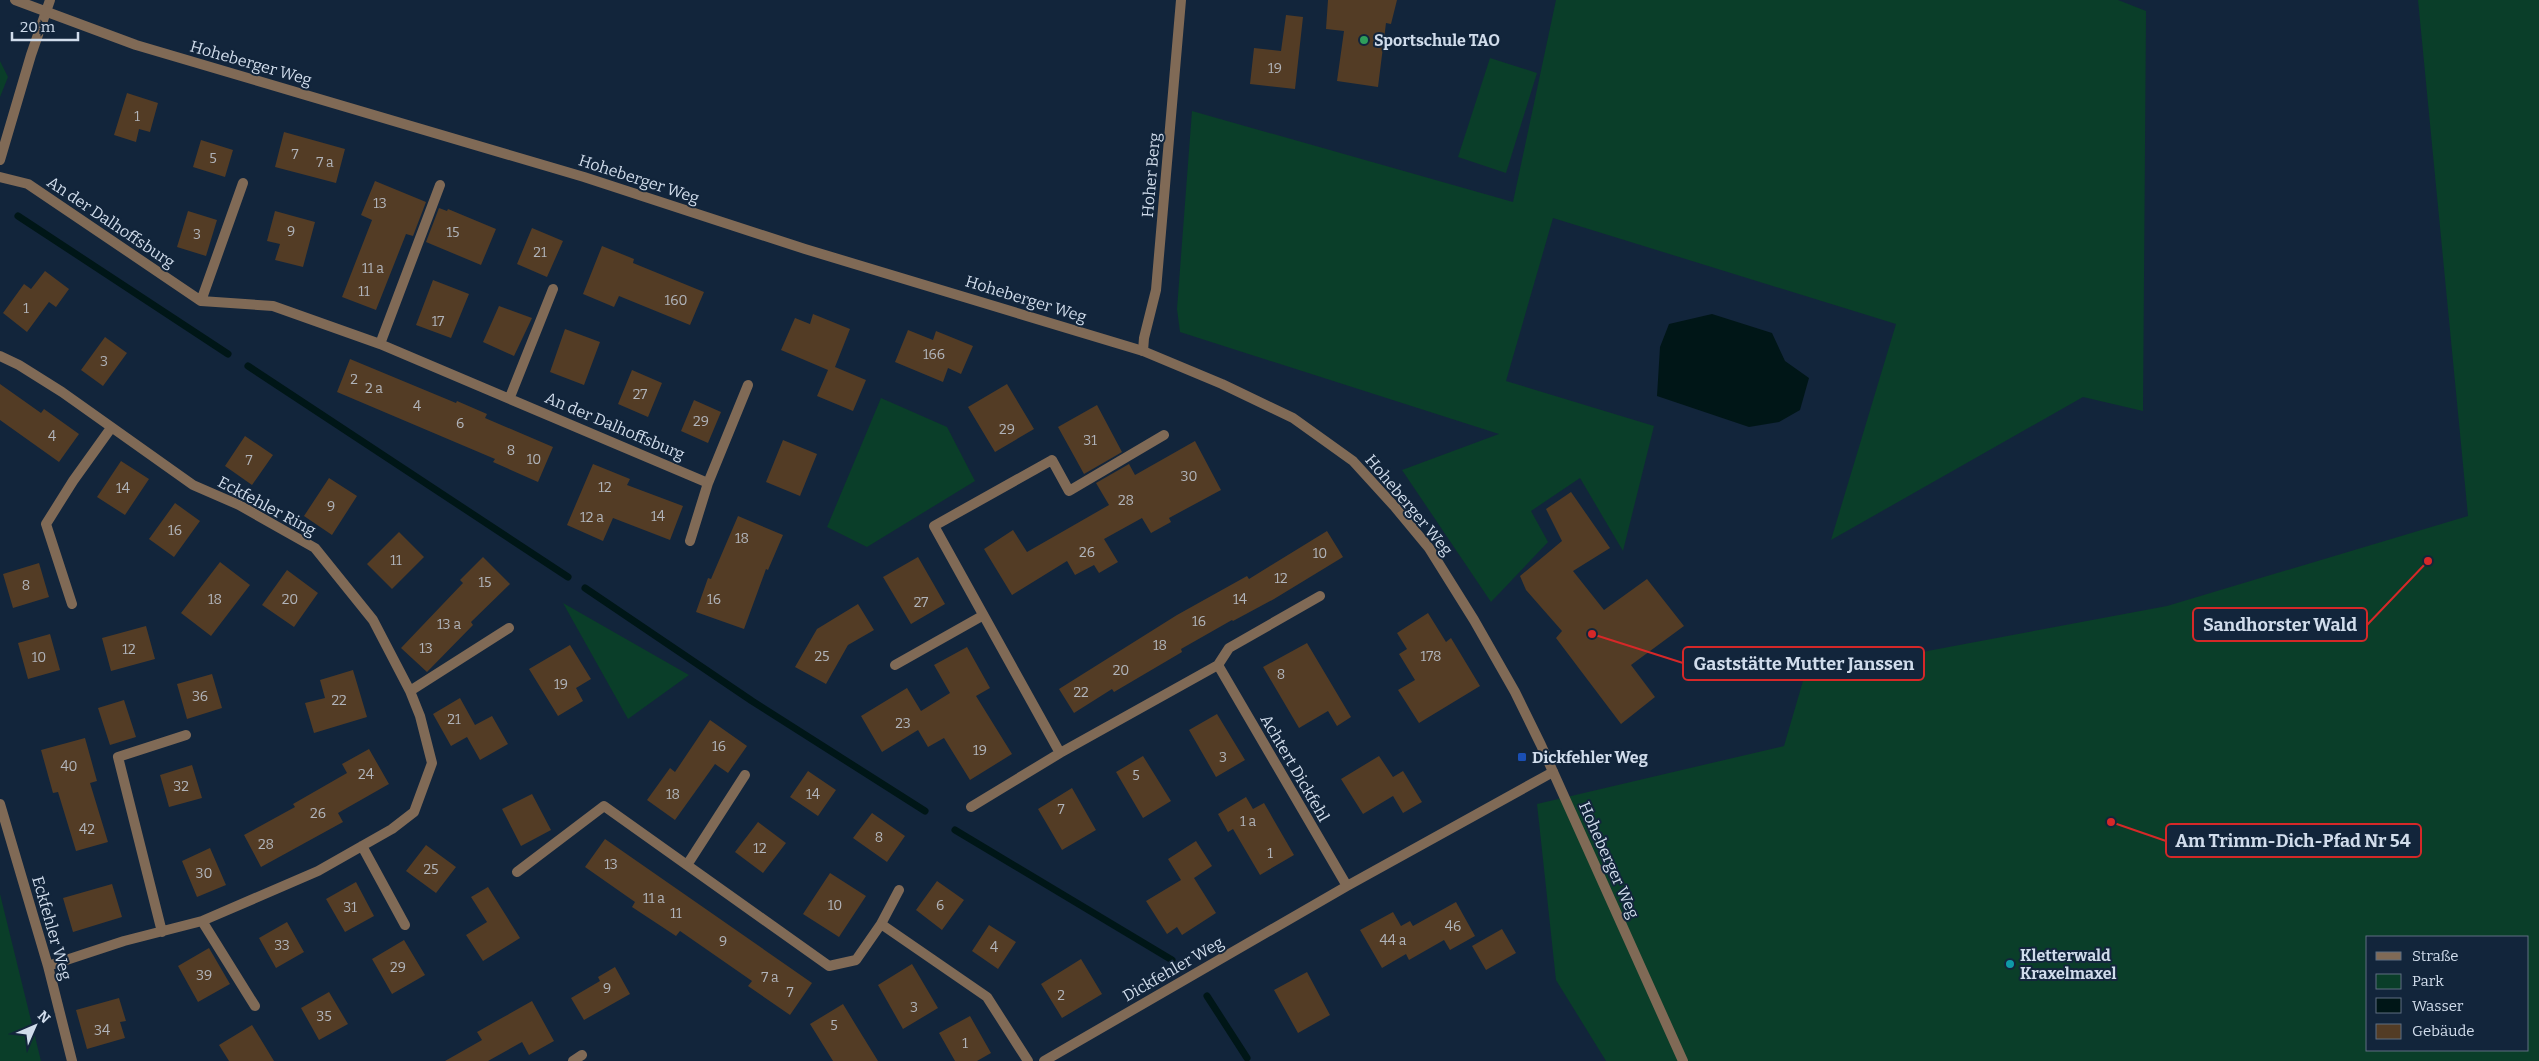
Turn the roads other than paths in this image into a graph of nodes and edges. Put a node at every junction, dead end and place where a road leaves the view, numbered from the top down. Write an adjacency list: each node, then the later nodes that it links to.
1 (15, 0): 4 (street, Hoheberger Weg)
2 (50, 0): 4 (street)
3 (1181, 0): 12 (street, Hoher Berg)
4 (45, 13): 5 (street); 12 (street, Hoheberger Weg)
5 (0, 160)
6 (0, 177): 10 (street, An der Dalhoffsburg)
7 (243, 183): 10 (street)
8 (440, 185): 11 (street)
9 (553, 290): 15 (street)
10 (201, 301): 11 (street, An der Dalhoffsburg)
11 (380, 344): 15 (street, An der Dalhoffsburg)
12 (1143, 351): 29 (street, Hoheberger Weg)
13 (0, 356): 16 (street, Eckfehler Ring)
14 (748, 385): 18 (street)
15 (510, 397): 18 (street, An der Dalhoffsburg)
16 (111, 428): 21 (street); 26 (street, Eckfehler Ring)
17 (1164, 434): 22 (street)
18 (708, 483): 19 (street)
19 (690, 541)
20 (1320, 596): 25 (street)
21 (72, 604)
22 (982, 616): 24 (street); 28 (street)
23 (509, 628): 26 (street)
24 (895, 665)
25 (1218, 665): 28 (street); 36 (street, Achtert Dickfehl)
26 (410, 691): 33 (street, Eckfehler Ring)
27 (186, 735): 41 (street)
28 (1060, 754): 32 (street)
29 (1553, 772): 36 (street, Dickfehler Weg); 47 (street, Hoheberger Weg)
30 (745, 775): 34 (street)
31 (0, 804): 42 (street, Eckfehler Weg)
32 (971, 808)
33 (362, 846): 38 (street, Eckfehler Ring); 40 (street)
34 (687, 865): 35 (street); 39 (street)
35 (517, 872)
36 (1347, 886): 46 (street, Dickfehler Weg)
37 (899, 890): 39 (street)
38 (202, 921): 41 (street, Eckfehler Ring); 43 (street)
39 (881, 924): 45 (street)
40 (405, 925)
41 (162, 932): 42 (street, Eckfehler Ring)
42 (48, 966): 44 (street, Eckfehler Weg)
43 (255, 1006)
44 (72, 1061)
45 (1028, 1061)
46 (1044, 1061)
47 (1683, 1061)

